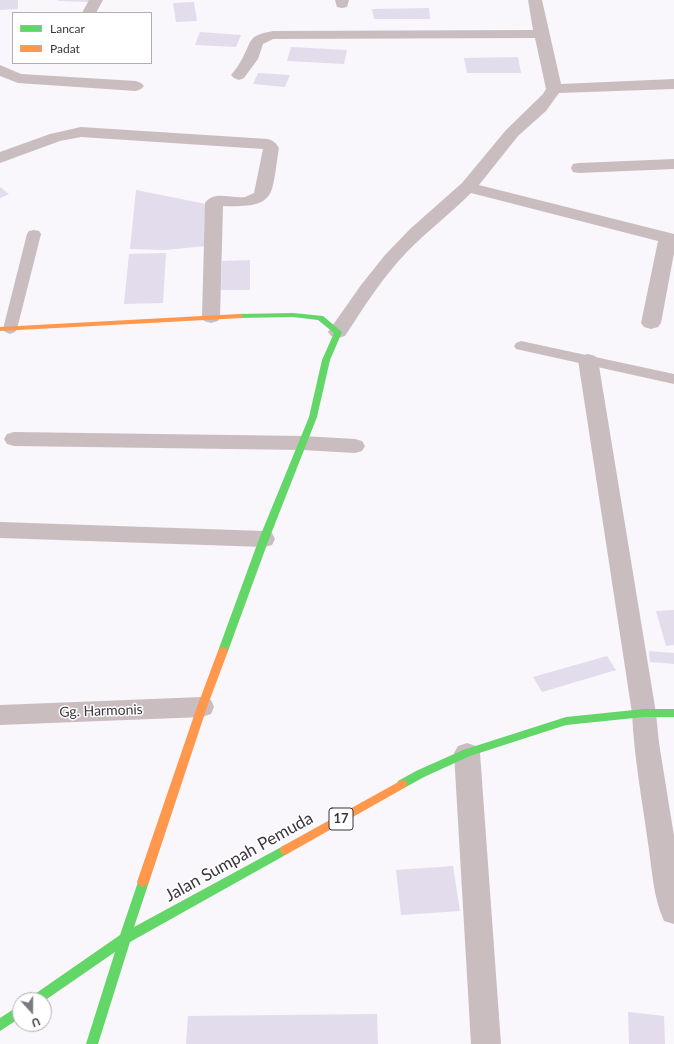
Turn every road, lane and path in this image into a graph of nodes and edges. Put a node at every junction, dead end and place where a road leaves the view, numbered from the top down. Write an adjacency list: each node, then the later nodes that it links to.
1 (96, 0): 3 (street)
2 (535, 0): 4 (street)
3 (90, 12)
4 (541, 34): 6 (street); 9 (street)
5 (0, 70): 8 (street)
6 (239, 75)
7 (674, 84): 9 (street)
8 (136, 86)
9 (554, 89): 13 (street)
10 (0, 158): 16 (street)
11 (674, 164): 12 (street)
12 (579, 168)
13 (468, 187): 15 (street); 19 (street)
14 (34, 234): 18 (lane)
15 (671, 239): 17 (street)
16 (211, 317): 18 (main road); 19 (main road)
17 (651, 323)
18 (5, 329)
19 (338, 332): 24 (main road)
20 (521, 346): 21 (lane)
21 (588, 360): 22 (lane); 29 (street)
22 (674, 379)
23 (14, 439): 24 (street)
24 (303, 442): 25 (street); 27 (main road)
25 (355, 446)
26 (0, 530): 27 (street)
27 (264, 539): 28 (main road)
28 (202, 707): 31 (street, Gg. Harmonis); 34 (main road)
29 (644, 713): 30 (main road, Jalan Sumpah Pemuda / 17); 32 (main road, Jalan Sumpah Pemuda / 17); 33 (street)
30 (674, 713)
31 (0, 715)
32 (467, 753): 34 (main road, Jalan Sumpah Pemuda / 17); 39 (street)
33 (674, 912)
34 (126, 938): 35 (main road, Jalan Sumpah Pemuda / 17); 38 (main road)
35 (48, 992)
36 (12, 1017): 37 (main road)
37 (0, 1025)
38 (92, 1044)
39 (486, 1044)

